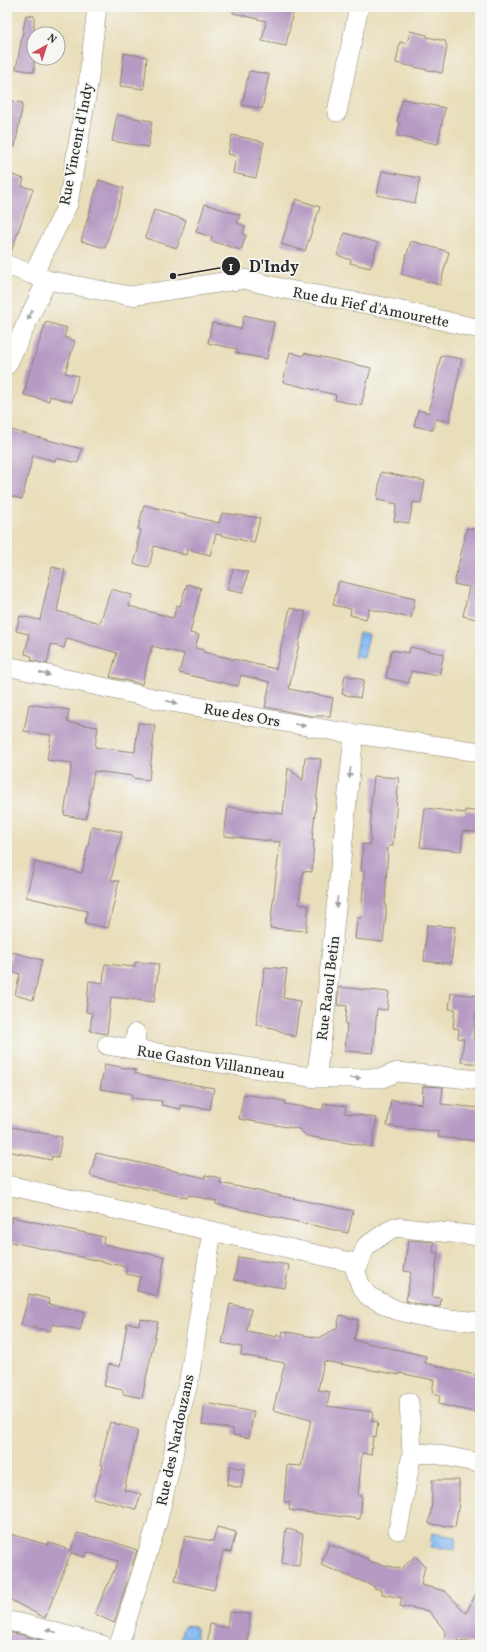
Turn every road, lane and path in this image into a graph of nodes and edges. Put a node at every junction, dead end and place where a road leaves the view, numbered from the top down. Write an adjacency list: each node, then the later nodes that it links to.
1 (97, 7): 5 (street, Rue Vincent d'Indy)
2 (360, 7): 3 (street)
3 (337, 112)
4 (7, 265): 5 (street, Rue du Fief d'Amourette)
5 (40, 277): 6 (street, Rue du Fief d'Amourette); 7 (street, one-way to 7)
6 (480, 329)
7 (7, 365)
8 (7, 666): 9 (street, Rue des Ors, one-way to 9)
9 (354, 734): 10 (street, Rue des Ors); 12 (street, Rue Raoul Betin, one-way to 12)
10 (480, 752)
11 (107, 1045): 12 (street, Rue Gaston Villanneau)
12 (316, 1078): 13 (street, one-way to 13)
13 (480, 1080)
14 (7, 1185): 15 (street)
15 (212, 1231): 17 (street); 25 (street, Rue des Nardouzans)
16 (480, 1236): 17 (street)
17 (353, 1263): 18 (street)
18 (480, 1322)
19 (409, 1402): 20 (street)
20 (412, 1453): 21 (street); 22 (street)
21 (480, 1463)
22 (398, 1530)
23 (7, 1621): 24 (street, one-way to 23)
24 (102, 1645)
25 (119, 1645)

